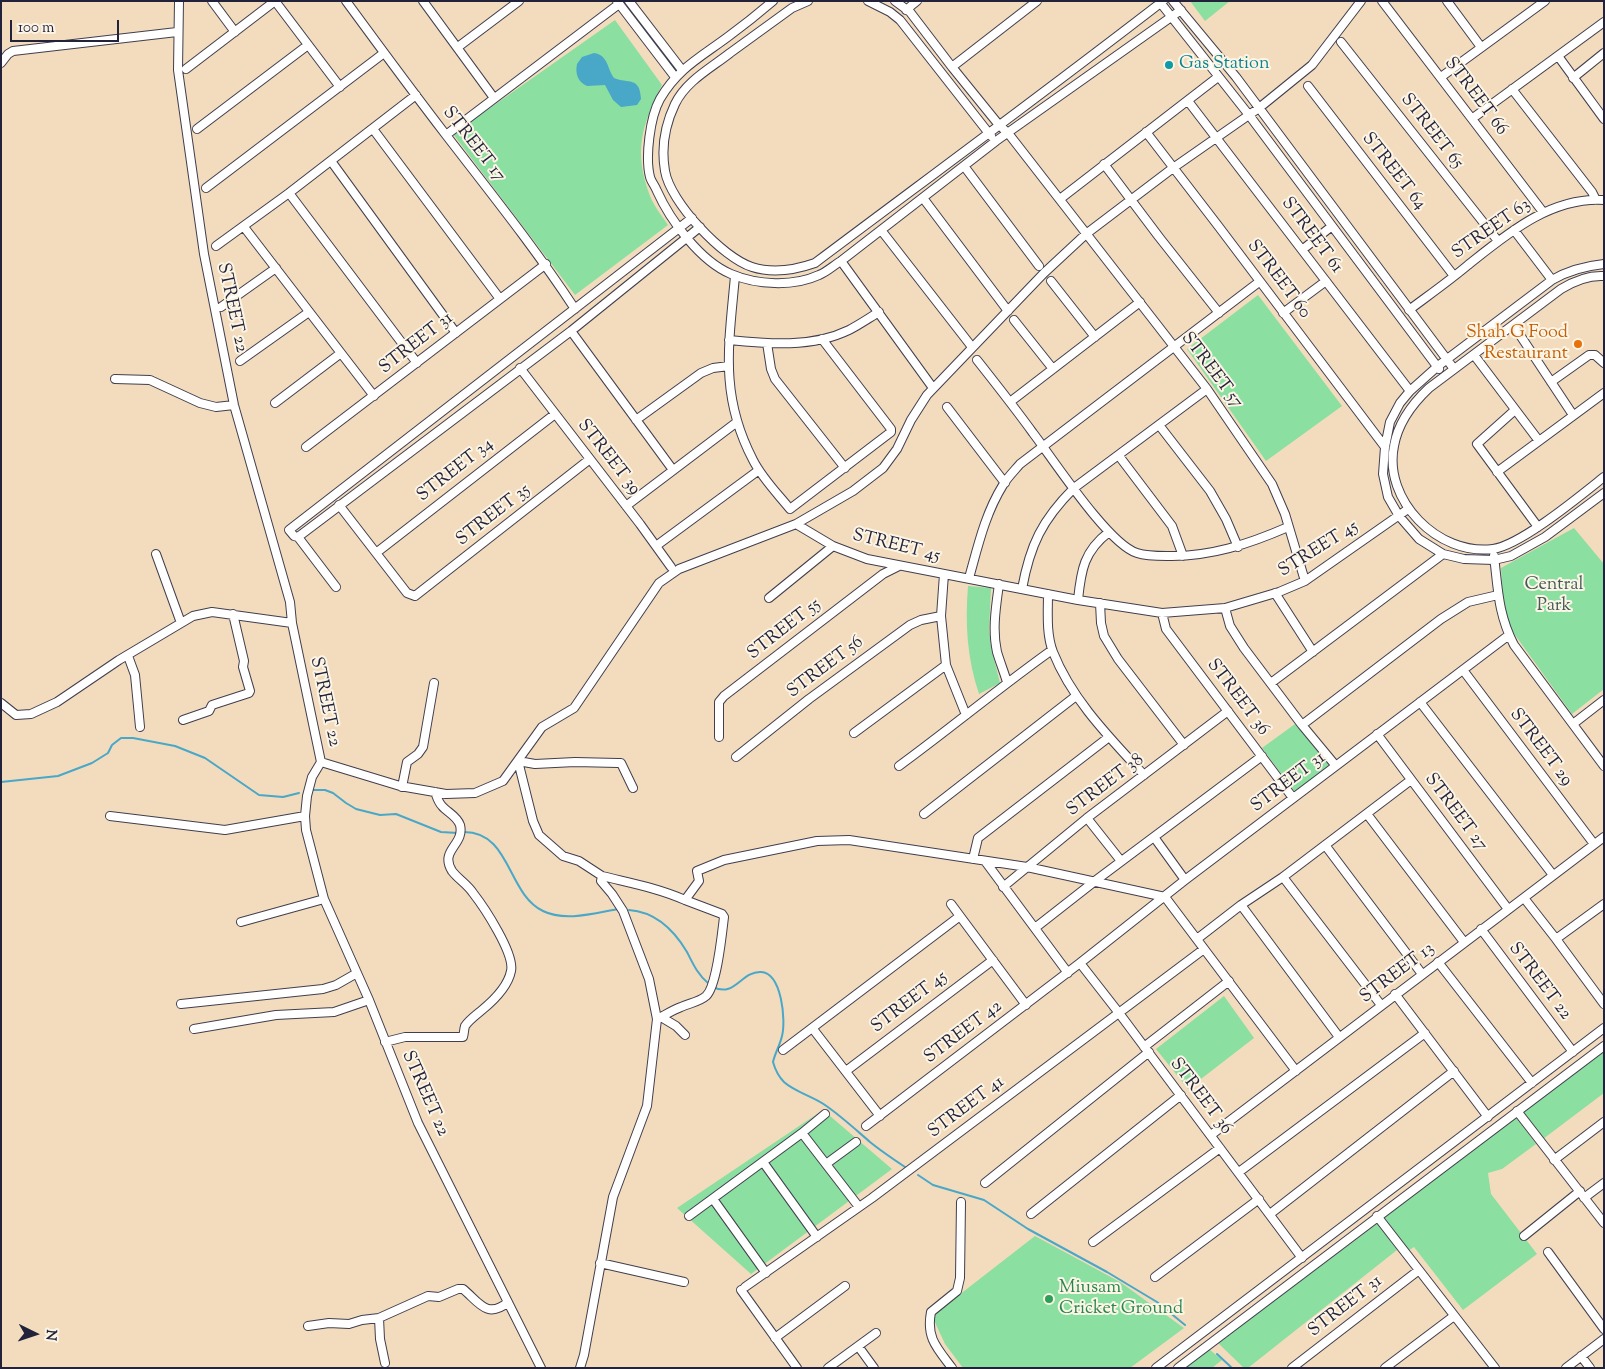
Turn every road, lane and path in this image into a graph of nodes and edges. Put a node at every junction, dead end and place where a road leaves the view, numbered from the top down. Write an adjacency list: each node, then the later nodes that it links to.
1 (180, 1): 25 (street, STREET 22)
2 (212, 1): 26 (street)
3 (275, 1): 26 (street); 29 (street)
4 (346, 1): 34 (street, STREET 17)
5 (423, 1): 30 (street)
6 (519, 1): 30 (street)
7 (629, 1): 41 (street)
8 (774, 1): 27 (street)
9 (808, 1): 31 (street)
10 (868, 1): 37 (street)
11 (895, 1): 21 (street, STREET 57)
12 (917, 1): 21 (street)
13 (1037, 1): 39 (street)
14 (1173, 1): 22 (street)
15 (1361, 1): 54 (street)
16 (1382, 1): 44 (street, STREET 66)
17 (1545, 1): 32 (street)
18 (1160, 2): 23 (street); 49 (street)
19 (1448, 2): 32 (street)
20 (618, 3): 42 (street); 51 (street)
21 (906, 10): 33 (street, STREET 57)
22 (1180, 10): 23 (street); 54 (street)
23 (1171, 16): 43 (street); 53 (street)
24 (1604, 22): 36 (street)
25 (178, 32): 38 (street); 152 (street, STREET 22)
26 (235, 32): 40 (street)
27 (729, 36): 31 (street); 41 (street)
28 (1341, 42): 91 (street, STREET 65)
29 (308, 45): 47 (street); 59 (street)
30 (458, 48): 51 (street)
31 (737, 48): 66 (street)
32 (1481, 48): 44 (street)
33 (938, 49): 37 (street); 39 (street, STREET 57)
34 (384, 53): 47 (street); 50 (street, STREET 17)
35 (1604, 53): 45 (street)
36 (1558, 56): 45 (street); 48 (street)
37 (929, 57): 61 (street)
38 (1, 63)
39 (952, 67): 58 (street, STREET 57)
40 (186, 69)
41 (682, 70): 42 (street)
42 (675, 77): 65 (street)
43 (1218, 77): 52 (street); 55 (street)
44 (1441, 77): 56 (street, STREET 66)
45 (1573, 78): 57 (street)
46 (1308, 86): 101 (street, STREET 64)
47 (340, 87): 73 (street)
48 (1512, 89): 56 (street); 78 (street)
49 (1045, 92): 53 (street); 58 (street)
50 (416, 95): 60 (street); 64 (street, STREET 17)
51 (494, 98): 64 (street)
52 (1188, 101): 62 (street); 67 (street, STREET 61)
53 (1052, 102): 63 (street)
54 (1259, 108): 55 (street); 113 (street)
55 (1249, 115): 67 (street); 83 (street)
56 (1473, 118): 80 (street, STREET 66)
57 (1604, 119)
58 (999, 126): 61 (street); 63 (street, STREET 57)
59 (197, 129)
60 (373, 129): 69 (street); 108 (street)
61 (988, 132): 68 (street); 79 (street)
62 (1146, 132): 70 (street); 72 (street, STREET 60)
63 (1008, 133): 68 (street); 76 (street, STREET 57)
64 (446, 134): 95 (street, STREET 17)
65 (650, 135): 66 (street); 86 (street)
66 (665, 136): 82 (street)
67 (1216, 138): 72 (street); 93 (street, STREET 61)
68 (996, 141): 71 (street)
69 (331, 161): 74 (street); 121 (street)
70 (1104, 164): 76 (street); 77 (street)
71 (964, 166): 75 (street); 97 (street)
72 (1173, 168): 77 (street); 107 (street, STREET 60)
73 (206, 188)
74 (290, 193): 84 (street); 133 (street)
75 (923, 198): 81 (street); 112 (street)
76 (1060, 199): 89 (street, STREET 57)
77 (1130, 199): 89 (street); 116 (street)
78 (1600, 200): 80 (street, STREET 63)
79 (892, 205): 81 (street); 99 (street)
80 (1543, 212): 88 (street, STREET 63)
81 (900, 215): 87 (street)
82 (692, 218): 85 (street); 86 (street)
83 (1332, 226): 93 (street); 136 (street)
84 (244, 227): 92 (street); 98 (street)
85 (700, 227): 90 (street); 99 (street)
86 (679, 229): 90 (street); 111 (street)
87 (881, 230): 94 (street); 126 (street)
88 (1514, 230): 91 (street, STREET 63); 103 (street)
89 (1086, 234): 109 (street, STREET 57); 112 (street)
90 (686, 238): 100 (street); 120 (street)
91 (1498, 241): 101 (street, STREET 63)
92 (216, 246)
93 (1302, 250): 105 (street, STREET 61)
94 (841, 261): 106 (street); 115 (street)
95 (546, 264): 108 (street, STREET 31); 111 (street, STREET 17)
96 (1604, 264): 103 (street)
97 (1039, 266)
98 (276, 268): 110 (street); 114 (street)
99 (786, 270): 106 (street)
100 (735, 276): 106 (street); 124 (street)
101 (1454, 276): 113 (street, STREET 63)
102 (1604, 276): 119 (street)
103 (1552, 280): 130 (street)
104 (1051, 281): 122 (street)
105 (1326, 281): 117 (street); 146 (street, STREET 61)
106 (788, 282)
107 (1259, 282): 116 (street); 117 (street, STREET 60)
108 (500, 299): 121 (street, STREET 31)
109 (1140, 302): 122 (street); 127 (street, STREET 57)
110 (221, 307)
111 (575, 309): 143 (street)
112 (1008, 310): 126 (street)
113 (1409, 310): 130 (street)
114 (309, 312): 128 (street); 132 (street)
115 (879, 312): 123 (street); 144 (street)
116 (1219, 313): 127 (street)
117 (1284, 313): 163 (street, STREET 60)
118 (1014, 320): 138 (street)
119 (1514, 326): 129 (street); 142 (street)
120 (571, 331): 137 (street); 157 (street)
121 (456, 333): 133 (street, STREET 31)
122 (1094, 337): 138 (street)
123 (822, 339): 125 (street); 166 (street)
124 (729, 340): 125 (street); 135 (street)
125 (768, 343): 166 (street)
126 (972, 347): 144 (street)
127 (1174, 348): 145 (street, STREET 57); 161 (street)
128 (341, 353): 149 (street); 151 (street)
129 (1474, 355): 139 (street); 154 (street)
130 (1447, 359): 136 (street); 139 (street)
131 (977, 360): 150 (street)
132 (240, 362)
133 (417, 363): 149 (street, STREET 31)
134 (1604, 363): 142 (street)
135 (729, 366): 157 (street); 158 (street)
136 (1438, 366): 140 (street); 146 (street)
137 (520, 368): 148 (street); 155 (street, STREET 39)
138 (1053, 369): 150 (street)
139 (1454, 369): 140 (street)
140 (1445, 376): 177 (street)
141 (116, 379): 152 (street)
142 (1551, 382): 156 (street)
143 (478, 385): 148 (street); 183 (street)
144 (933, 388): 179 (street)
145 (1208, 389): 159 (street); 180 (street, STREET 57)
146 (1410, 391): 163 (street)
147 (1604, 393): 156 (street)
148 (486, 394): 175 (street)
149 (374, 396): 162 (street, STREET 31)
150 (1010, 402): 161 (street)
151 (275, 403)
152 (234, 405): 212 (street, STREET 22)
153 (947, 407): 171 (street)
154 (1516, 410): 160 (street); 169 (street)
155 (555, 414): 165 (street, STREET 39); 188 (street, STREET 34)
156 (1573, 415): 160 (street)
157 (636, 420): 167 (street)
158 (737, 422): 167 (street); 168 (street)
159 (1159, 425): 164 (street); 186 (street)
160 (1539, 441): 169 (street)
161 (1043, 446): 171 (street); 173 (street)
162 (306, 447)
163 (1385, 447): 178 (street)
164 (1118, 456): 173 (street); 191 (street)
165 (590, 459): 176 (street, STREET 39); 188 (street, STREET 35)
166 (844, 468): 168 (street)
167 (673, 470): 176 (street)
168 (759, 470): 184 (street)
169 (1497, 472): 181 (street)
170 (1604, 477): 172 (street)
171 (1005, 482): 196 (street)
172 (1594, 485): 174 (street); 181 (street)
173 (1074, 488): 182 (street); 200 (street)
174 (1603, 493): 192 (street)
175 (339, 505): 183 (street); 188 (street)
176 (626, 506): 184 (street, STREET 39)
177 (1408, 508): 178 (street, STREET 45); 187 (street)
178 (1399, 516): 190 (street); 197 (street, STREET 45)
179 (796, 524): 185 (street, STREET 45); 239 (street)
180 (1288, 527): 186 (street); 197 (street, STREET 57)
181 (1538, 527): 187 (street)
182 (1109, 532): 191 (street); 205 (street)
183 (294, 534): 199 (street)
184 (656, 546): 194 (street, STREET 39)
185 (833, 546): 193 (street, STREET 45); 204 (street)
186 (1238, 547): 191 (street)
187 (1493, 549): 192 (street)
188 (376, 553)
189 (156, 554): 211 (street)
190 (1443, 554): 192 (street); 215 (street)
191 (1183, 556)
192 (1494, 560): 203 (street)
193 (899, 566): 195 (street, STREET 45); 234 (street, STREET 55)
194 (671, 567)
195 (944, 574): 196 (street, STREET 45); 210 (street)
196 (969, 578): 198 (street, STREET 45)
197 (1305, 581): 201 (street, STREET 45)
198 (999, 584): 200 (street, STREET 45); 219 (street)
199 (336, 587)
200 (1022, 589): 202 (street, STREET 45)
201 (1275, 593): 207 (street, STREET 45); 215 (street)
202 (1048, 594): 205 (street, STREET 45); 214 (street)
203 (1498, 595): 213 (street); 230 (street)
204 (769, 598)
205 (1078, 600): 206 (street, STREET 45)
206 (1100, 603): 208 (street, STREET 45); 236 (street)
207 (1225, 608): 208 (street, STREET 45); 221 (street)
208 (1162, 613): 226 (street, STREET 36)
209 (233, 614): 211 (street); 212 (street); 228 (street)
210 (941, 616): 217 (street); 238 (street, STREET 56)
211 (182, 623): 216 (street)
212 (292, 623): 240 (street, STREET 22)
213 (1509, 635): 218 (street, STREET 31); 229 (street)
214 (1052, 650): 219 (street); 222 (street)
215 (1313, 652): 221 (street)
216 (128, 656): 225 (street); 231 (street)
217 (946, 665): 227 (street); 232 (street)
218 (1463, 670): 224 (street, STREET 31); 257 (street, STREET 29)
219 (1007, 682): 227 (street)
220 (434, 683): 246 (street)
221 (1271, 683): 230 (street)
222 (1076, 696): 235 (street); 250 (street)
223 (1604, 700): 229 (street)
224 (1420, 702): 233 (street, STREET 31); 263 (street)
225 (1, 703)
226 (1228, 711): 236 (street, STREET 38); 237 (street, STREET 36)
227 (966, 715): 241 (street)
228 (182, 720)
229 (1573, 724): 243 (street)
230 (1302, 725): 242 (street)
231 (140, 727)
232 (854, 733)
233 (1377, 734): 242 (street, STREET 31); 245 (street, STREET 27)
234 (719, 736)
235 (1110, 737): 244 (street); 259 (street)
236 (1184, 746): 244 (street, STREET 38)
237 (1262, 756): 249 (street, STREET 36); 255 (street)
238 (736, 757)
239 (518, 761): 247 (street); 248 (street); 264 (street)
240 (321, 762): 246 (street); 253 (street, STREET 22)
241 (899, 766)
242 (1336, 766): 249 (street, STREET 31)
243 (1604, 766)
244 (1144, 775): 254 (street, STREET 38)
245 (1411, 780): 251 (street); 275 (street, STREET 27)
246 (402, 787): 248 (street)
247 (633, 788)
248 (435, 792): 307 (street)
249 (1293, 798): 266 (street, STREET 31)
250 (924, 814)
251 (1367, 814): 258 (street); 283 (street)
252 (110, 816): 253 (street)
253 (305, 816): 270 (street, STREET 22)
254 (1087, 818): 261 (street); 262 (street, STREET 38)
255 (1154, 837): 261 (street); 266 (street)
256 (1604, 837): 257 (street, STREET 13)
257 (1594, 844): 263 (street, STREET 13)
258 (1325, 845): 265 (street); 290 (street)
259 (973, 859): 260 (street); 272 (street)
260 (985, 861): 262 (street); 268 (street)
261 (1121, 861): 267 (street)
262 (1027, 867): 267 (street); 268 (street, STREET 38)
263 (1553, 874): 271 (street, STREET 13)
264 (602, 876): 272 (street); 299 (street)
265 (1283, 877): 274 (street); 297 (street)
266 (1185, 880): 269 (street, STREET 31)
267 (1095, 881): 269 (street); 279 (street)
268 (1003, 886): 279 (street)
269 (1165, 897): 281 (street); 287 (street, STREET 31)
270 (324, 898): 278 (street); 288 (street, STREET 22)
271 (1524, 898): 275 (street, STREET 13); 282 (street)
272 (685, 900): 299 (street)
273 (951, 904): 277 (street)
274 (1242, 905): 281 (street); 305 (street)
275 (1508, 909): 280 (street, STREET 13)
276 (1602, 909): 282 (street)
277 (960, 916): 285 (street); 301 (street)
278 (241, 922)
279 (1034, 928): 289 (street)
280 (1481, 929): 283 (street, STREET 13); 311 (street, STREET 22)
281 (1197, 939): 284 (street)
282 (1556, 939): 295 (street)
283 (1464, 942): 286 (street, STREET 13)
284 (1204, 948): 291 (street); 298 (street, STREET 41)
285 (993, 960): 296 (street); 312 (street, STREET 45)
286 (1438, 962): 290 (street, STREET 13); 315 (street)
287 (1080, 963): 289 (street, STREET 42); 298 (street, STREET 36)
288 (357, 973): 293 (street, STREET 22); 294 (street)
289 (1068, 973): 296 (street, STREET 42)
290 (1422, 974): 292 (street, STREET 13)
291 (1229, 981): 310 (street); 313 (street)
292 (1395, 994): 297 (street, STREET 13); 303 (street)
293 (369, 1000): 302 (street); 307 (street, STREET 22)
294 (181, 1004)
295 (1604, 1004)
296 (1026, 1005): 319 (street, STREET 42)
297 (1381, 1005): 305 (street, STREET 13)
298 (1119, 1013): 310 (street, STREET 36); 339 (street, STREET 41)
299 (659, 1018): 304 (street); 352 (street)
300 (1604, 1028): 306 (street)
301 (813, 1029): 309 (street); 312 (street)
302 (194, 1030)
303 (1425, 1033): 314 (street); 332 (street)
304 (685, 1035)
305 (1339, 1037): 313 (street, STREET 13)
306 (1592, 1037): 308 (street); 311 (street)
307 (385, 1042): 358 (street, STREET 22)
308 (1602, 1047): 317 (street)
309 (783, 1050)
310 (1146, 1050): 316 (street, STREET 36); 333 (street)
311 (1573, 1052): 315 (street)
312 (846, 1071): 319 (street)
313 (1296, 1071): 324 (street, STREET 13)
314 (1454, 1072): 320 (street); 341 (street)
315 (1532, 1083): 320 (street)
316 (1181, 1095): 324 (street, STREET 36); 340 (street)
317 (1517, 1112): 328 (street); 329 (street)
318 (825, 1114): 323 (street)
319 (880, 1116): 322 (street, STREET 42)
320 (1488, 1117): 326 (street)
321 (1604, 1122): 329 (street)
322 (866, 1126)
323 (802, 1133): 330 (street); 331 (street)
324 (1210, 1134): 327 (street, STREET 36)
325 (856, 1142): 331 (street)
326 (1452, 1144): 328 (street); 345 (street)
327 (1220, 1148): 332 (street, STREET 36); 348 (street)
328 (1458, 1155): 343 (street)
329 (1554, 1160): 335 (street)
330 (763, 1162): 336 (street); 347 (street)
331 (826, 1164): 339 (street)
332 (1239, 1172): 337 (street, STREET 36)
333 (985, 1183)
334 (1604, 1183): 335 (street)
335 (1582, 1194): 344 (street); 346 (street)
336 (713, 1199): 342 (street); 354 (street)
337 (1259, 1199): 341 (street, STREET 36); 355 (street)
338 (961, 1202): 375 (street)
339 (859, 1207): 347 (street, STREET 41)
340 (1031, 1214)
341 (1270, 1214): 351 (street, STREET 36)
342 (689, 1216)
343 (1377, 1216): 349 (street); 353 (street)
344 (1604, 1223)
345 (1330, 1236): 349 (street); 351 (street)
346 (1524, 1236)
347 (817, 1237): 354 (street, STREET 41)
348 (1093, 1242)
349 (1337, 1247): 377 (street)
350 (1548, 1252): 362 (street)
351 (1302, 1258): 376 (street)
352 (600, 1264): 356 (street); 371 (street)
353 (1419, 1270): 359 (street); 378 (street, STREET 31)
354 (766, 1273): 364 (street, STREET 41)
355 (1155, 1277)
356 (684, 1282)
357 (845, 1286): 364 (street)
358 (508, 1302): 360 (street); 370 (street, STREET 22)
359 (1454, 1316): 369 (street); 379 (street)
360 (379, 1318): 361 (street); 368 (street)
361 (308, 1326)
362 (1604, 1329)
363 (876, 1333): 366 (street)
364 (775, 1338): 372 (street)
365 (1604, 1339): 367 (street)
366 (858, 1346): 373 (street); 374 (street)
367 (1581, 1356): 380 (street); 381 (street)
368 (385, 1363)
369 (1490, 1366)
370 (542, 1368)
371 (580, 1368)
372 (797, 1368)
373 (828, 1368)
374 (874, 1368)
375 (952, 1368)
376 (1156, 1368)
377 (1178, 1368)
378 (1292, 1368)
379 (1385, 1368)
380 (1566, 1368)
381 (1590, 1368)

